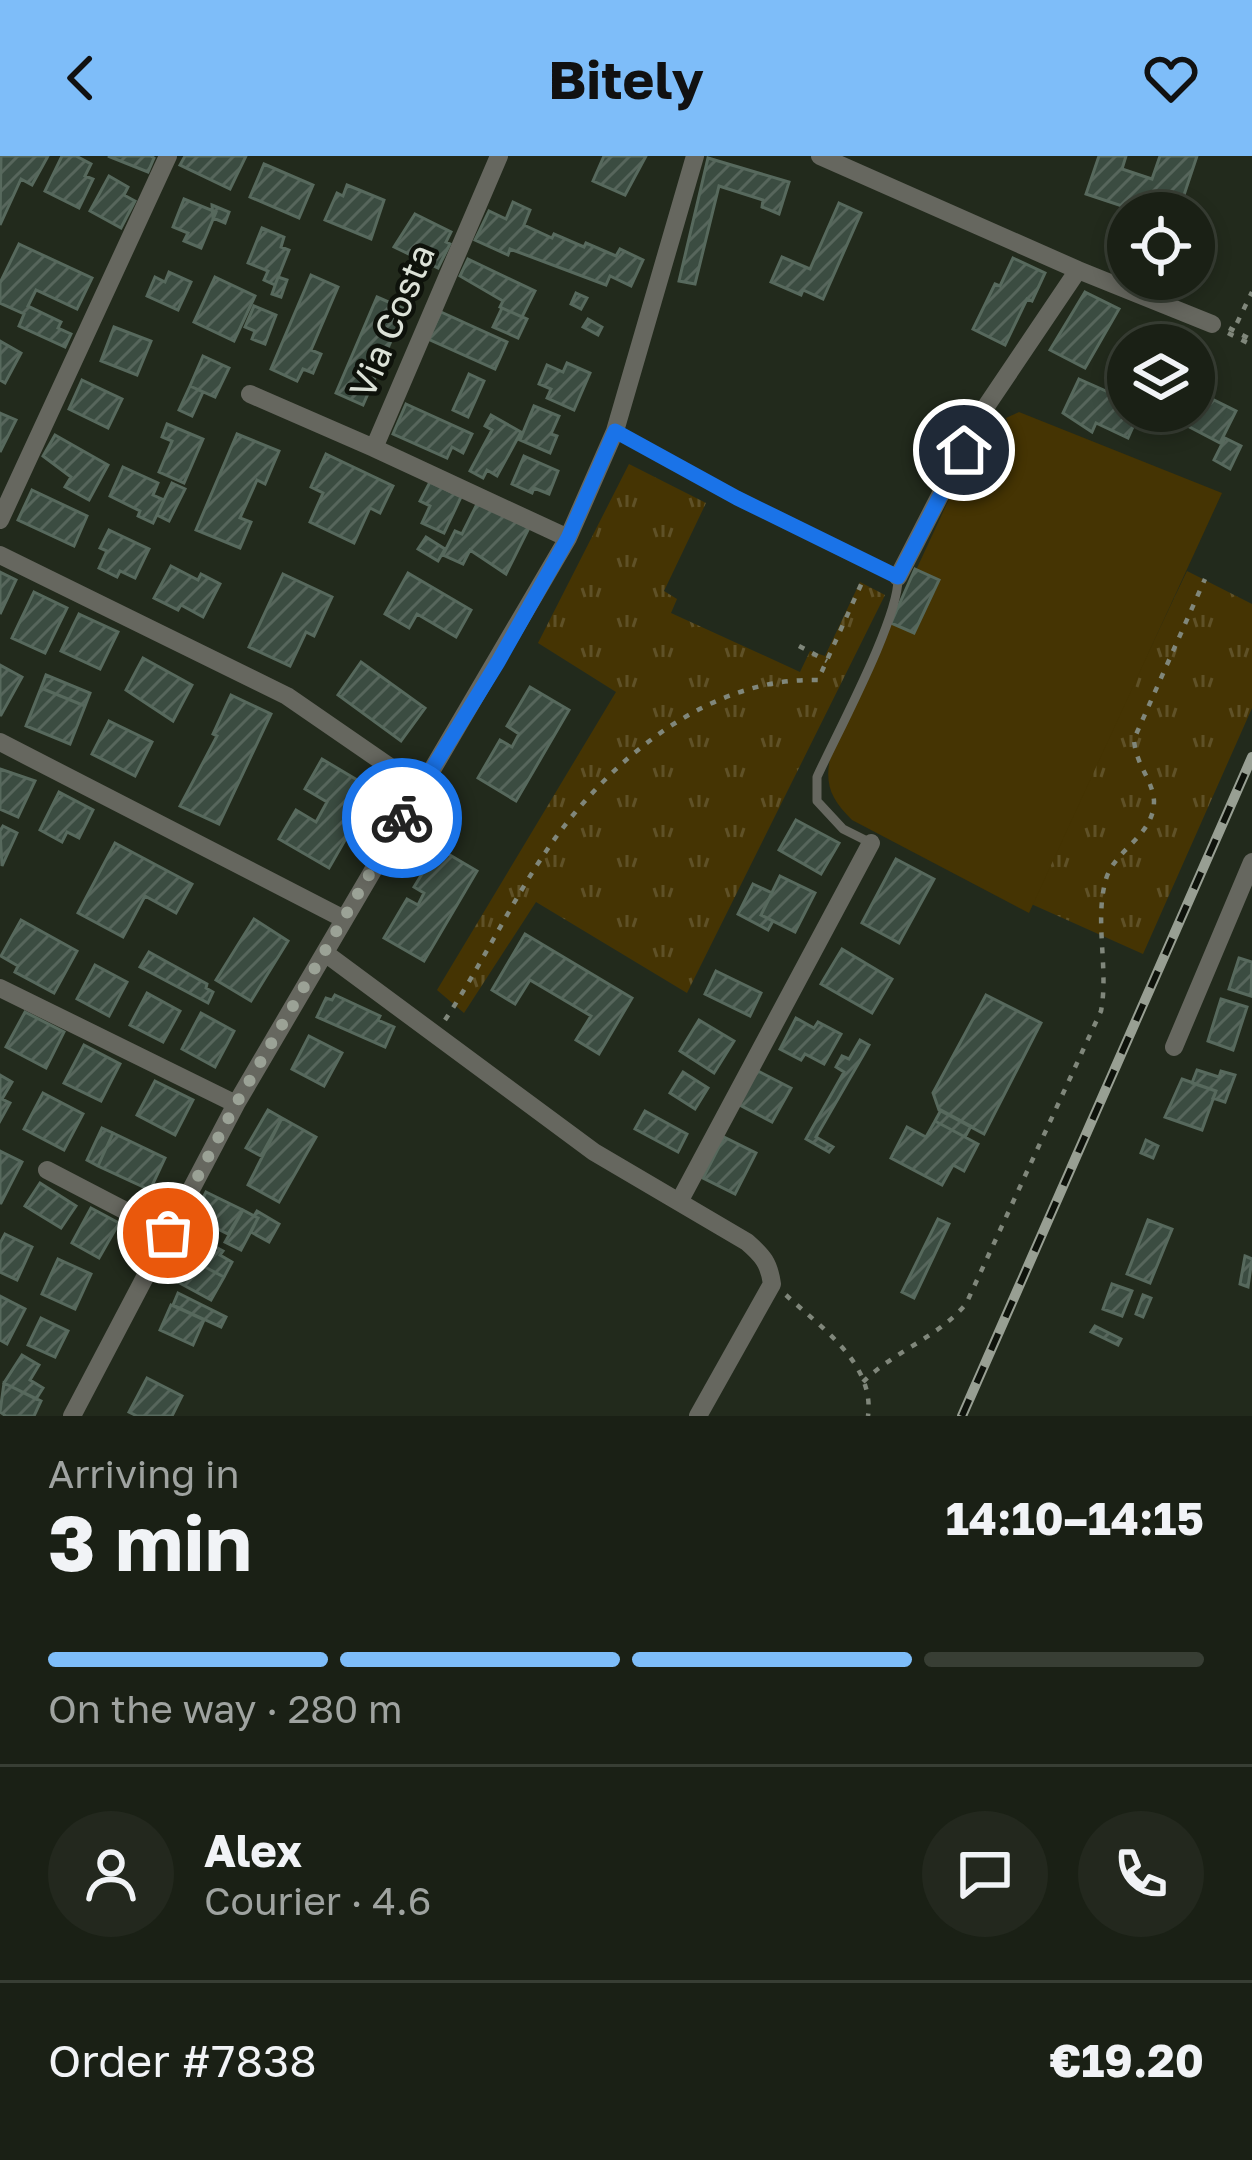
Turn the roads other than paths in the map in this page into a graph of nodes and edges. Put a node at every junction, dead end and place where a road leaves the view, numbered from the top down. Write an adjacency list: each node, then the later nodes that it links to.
1 (168, 156): 10 (street)
2 (499, 156): 9 (street, Via Costa)
3 (695, 156): 8 (street)
4 (820, 156): 5 (street)
5 (1078, 270): 6 (street); 13 (street)
6 (1212, 324)
7 (250, 394): 9 (street)
8 (615, 431): 11 (street); 13 (lane)
9 (374, 448): 11 (street, Via Costa)
10 (0, 520)
11 (568, 538): 15 (street)
12 (0, 555): 15 (street)
13 (898, 577): 16 (lane)
14 (0, 742): 18 (street)
15 (419, 787): 18 (street)
16 (871, 843): 24 (street)
17 (1252, 862): 21 (street)
18 (342, 918): 19 (street)
19 (325, 953): 22 (street); 24 (street)
20 (0, 988): 22 (street)
21 (1174, 1047)
22 (236, 1104): 25 (street)
23 (47, 1170): 25 (street)
24 (679, 1202): 27 (street)
25 (168, 1233): 26 (street)
26 (72, 1416)
27 (698, 1416)

